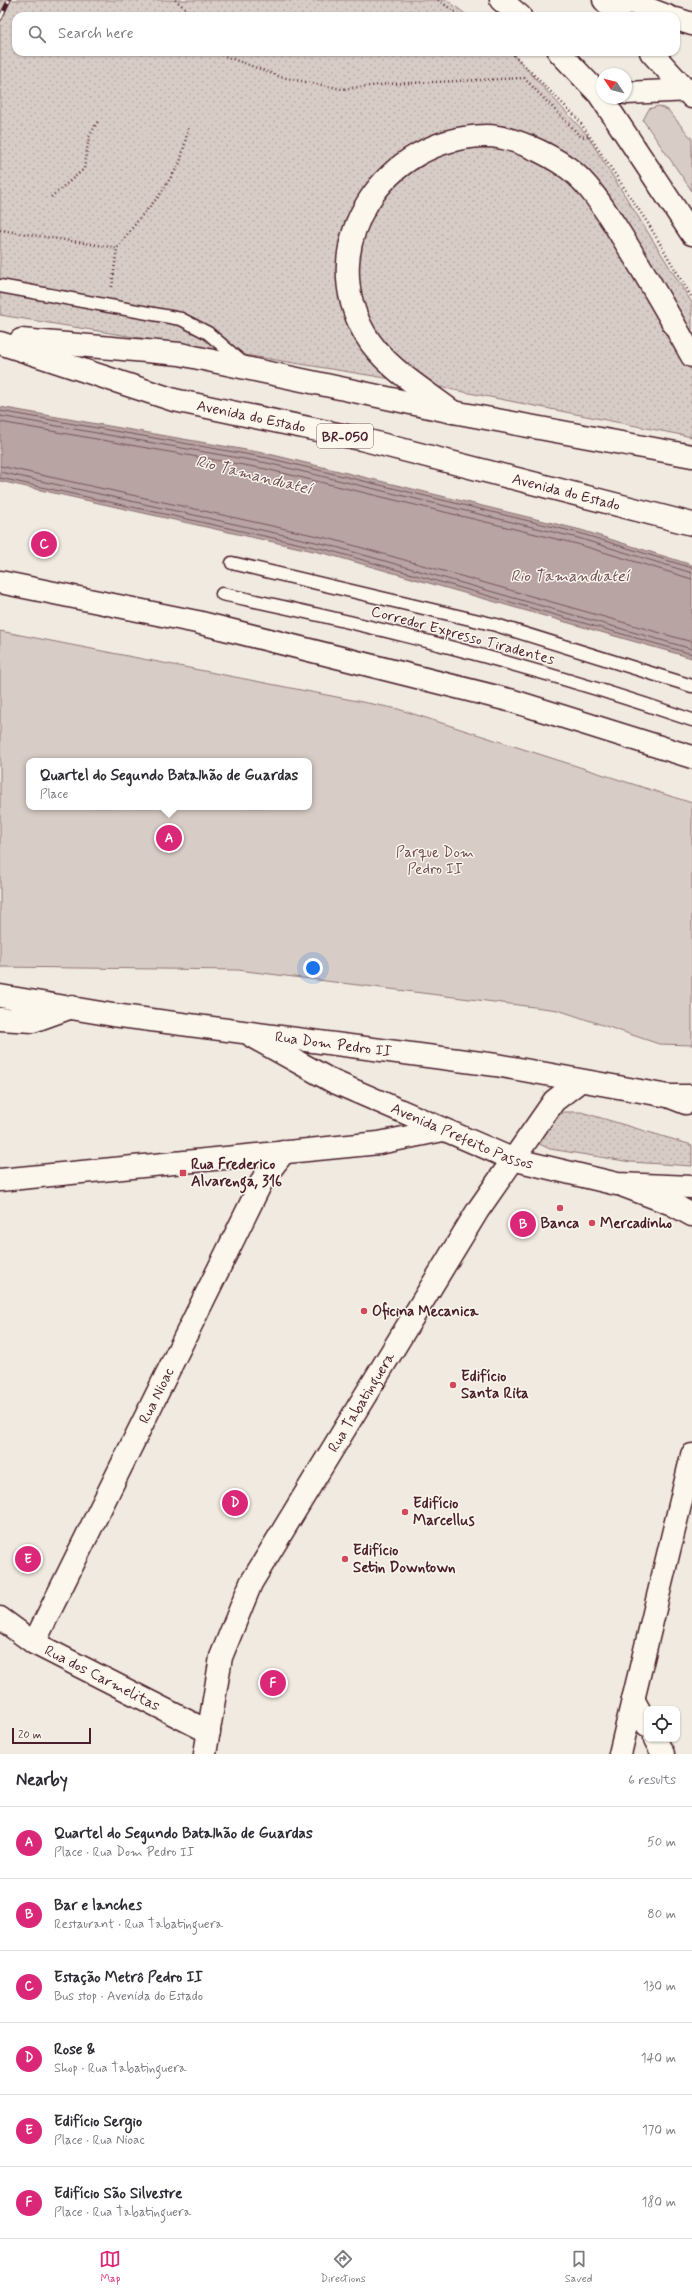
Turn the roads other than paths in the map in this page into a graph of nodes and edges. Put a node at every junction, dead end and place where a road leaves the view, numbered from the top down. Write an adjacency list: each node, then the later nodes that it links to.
1 (501, 0): 4 (main road)
2 (604, 0): 5 (main road)
3 (626, 0): 6 (main road)
4 (515, 12)
5 (615, 12)
6 (657, 12)
7 (680, 20): 8 (main road)
8 (692, 24)
9 (562, 56): 11 (main road)
10 (655, 56): 13 (main road)
11 (596, 89)
12 (632, 93): 13 (main road)
13 (690, 93)
14 (608, 104): 15 (main road)
15 (692, 234)
16 (0, 286): 20 (lane)
17 (0, 338): 20 (main road)
18 (0, 343): 23 (main road, Avenida do Estado / BR-050)
19 (692, 356): 21 (main road)
20 (251, 370): 21 (main road)
21 (453, 412): 22 (main road)
22 (692, 456)
23 (692, 524)
24 (232, 563): 27 (lane, Corredor Expresso Tiradentes)
25 (0, 582): 29 (main road)
26 (222, 594): 28 (lane, Corredor Expresso Tiradentes)
27 (692, 686)
28 (692, 720)
29 (692, 757)
30 (0, 996): 31 (main road)
31 (72, 1008): 32 (main road, Rua Dom Pedro II); 33 (main road, Rua Dom Pedro II)
32 (0, 1019)
33 (243, 1032): 34 (main road, Rua Dom Pedro II); 38 (main road, Avenida Prefeito Passos)
34 (580, 1081): 35 (main road, Rua Dom Pedro II); 40 (main road, Rua Tabatinguera)
35 (668, 1096): 36 (main road); 37 (main road)
36 (692, 1096)
37 (692, 1105)
38 (443, 1130): 39 (main road); 40 (main road, Avenida Prefeito Passos)
39 (284, 1152): 41 (main road); 47 (main road, Rua Nioac)
40 (512, 1159): 42 (main road, Avenida Prefeito Passos); 50 (main road, Rua Tabatinguera)
41 (0, 1180)
42 (617, 1184): 43 (main road); 44 (main road, Avenida Prefeito Passos)
43 (692, 1188)
44 (692, 1215)
45 (692, 1455): 48 (main road)
46 (0, 1618): 47 (main road, Rua dos Carmelitas)
47 (34, 1643): 50 (main road, Rua dos Carmelitas)
48 (633, 1700): 49 (main road); 53 (main road)
49 (644, 1720)
50 (209, 1732): 52 (main road, Rua Tabatinguera)
51 (657, 1742): 54 (main road)
52 (205, 1754)
53 (620, 1754)
54 (663, 1754)

